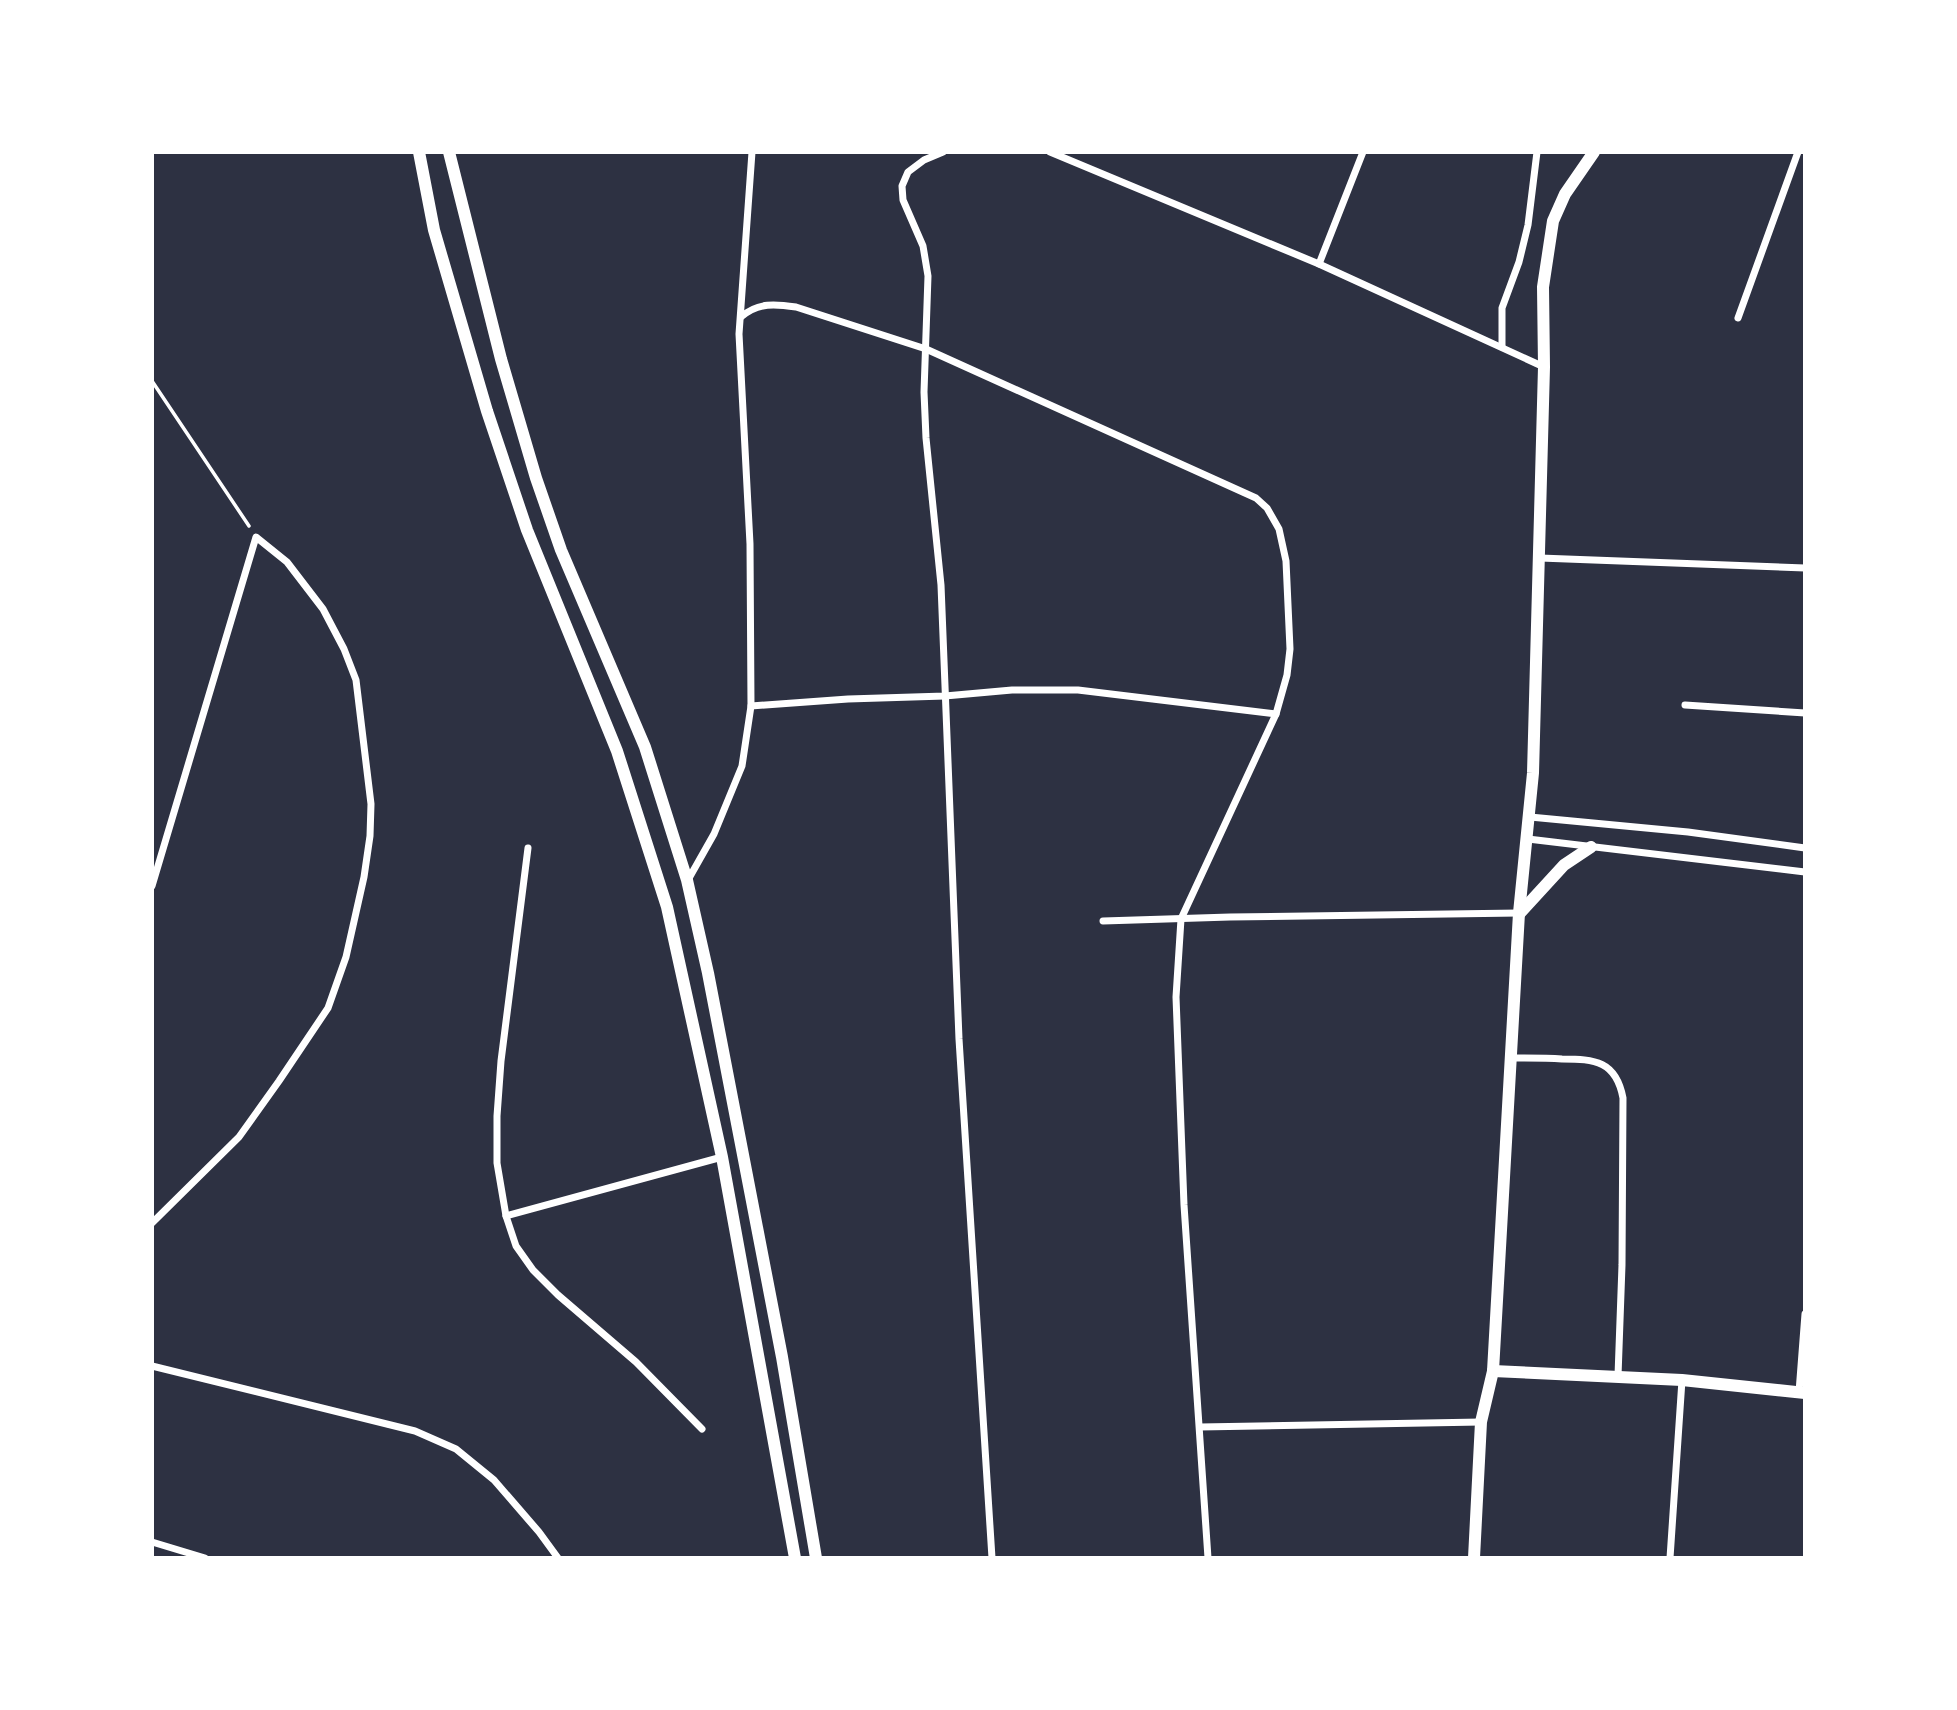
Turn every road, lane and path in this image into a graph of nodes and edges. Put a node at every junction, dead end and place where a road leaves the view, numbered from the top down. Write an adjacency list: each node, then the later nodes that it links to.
1 (449, 152): 31 (street)
2 (752, 152): 11 (street)
3 (943, 152): 14 (street)
4 (1050, 152): 10 (street)
5 (1363, 152): 10 (street)
6 (1537, 152): 13 (street)
7 (1594, 152): 15 (street)
8 (1798, 152): 12 (street)
9 (417, 154): 37 (street)
10 (1320, 264): 13 (street)
11 (741, 317): 14 (street); 22 (street)
12 (1738, 318)
13 (1503, 347): 15 (street)
14 (926, 349): 20 (street); 24 (street)
15 (1544, 367): 18 (street)
16 (152, 381): 17 (path)
17 (256, 537): 32 (street); 39 (street)
18 (1540, 558): 19 (street); 25 (street)
19 (1805, 568)
20 (945, 696): 22 (street); 24 (street); 54 (street)
21 (1685, 705): 23 (street)
22 (751, 706): 31 (street)
23 (1805, 713)
24 (1276, 715): 34 (street)
25 (1530, 817): 26 (street); 29 (street)
26 (1528, 839): 27 (street); 33 (street)
27 (1591, 847): 30 (street); 33 (street)
28 (528, 848): 38 (street)
29 (1805, 848)
30 (1805, 872)
31 (687, 880): 53 (street)
32 (152, 886)
33 (1519, 914): 34 (street); 36 (street)
34 (1181, 919): 35 (street); 47 (street)
35 (1103, 922)
36 (1512, 1058): 42 (street); 43 (street)
37 (722, 1157): 38 (street); 52 (street)
38 (506, 1216): 48 (street)
39 (152, 1223)
40 (1805, 1314): 45 (street)
41 (152, 1366): 51 (street)
42 (1493, 1371): 43 (street); 46 (street)
43 (1618, 1376): 44 (street)
44 (1682, 1380): 45 (street); 57 (street)
45 (1802, 1392)
46 (1482, 1422): 47 (street); 56 (street)
47 (1200, 1427): 55 (street)
48 (702, 1429)
49 (152, 1542): 50 (street)
50 (205, 1558)
51 (558, 1558)
52 (795, 1558)
53 (816, 1558)
54 (992, 1558)
55 (1208, 1558)
56 (1474, 1558)
57 (1670, 1558)

